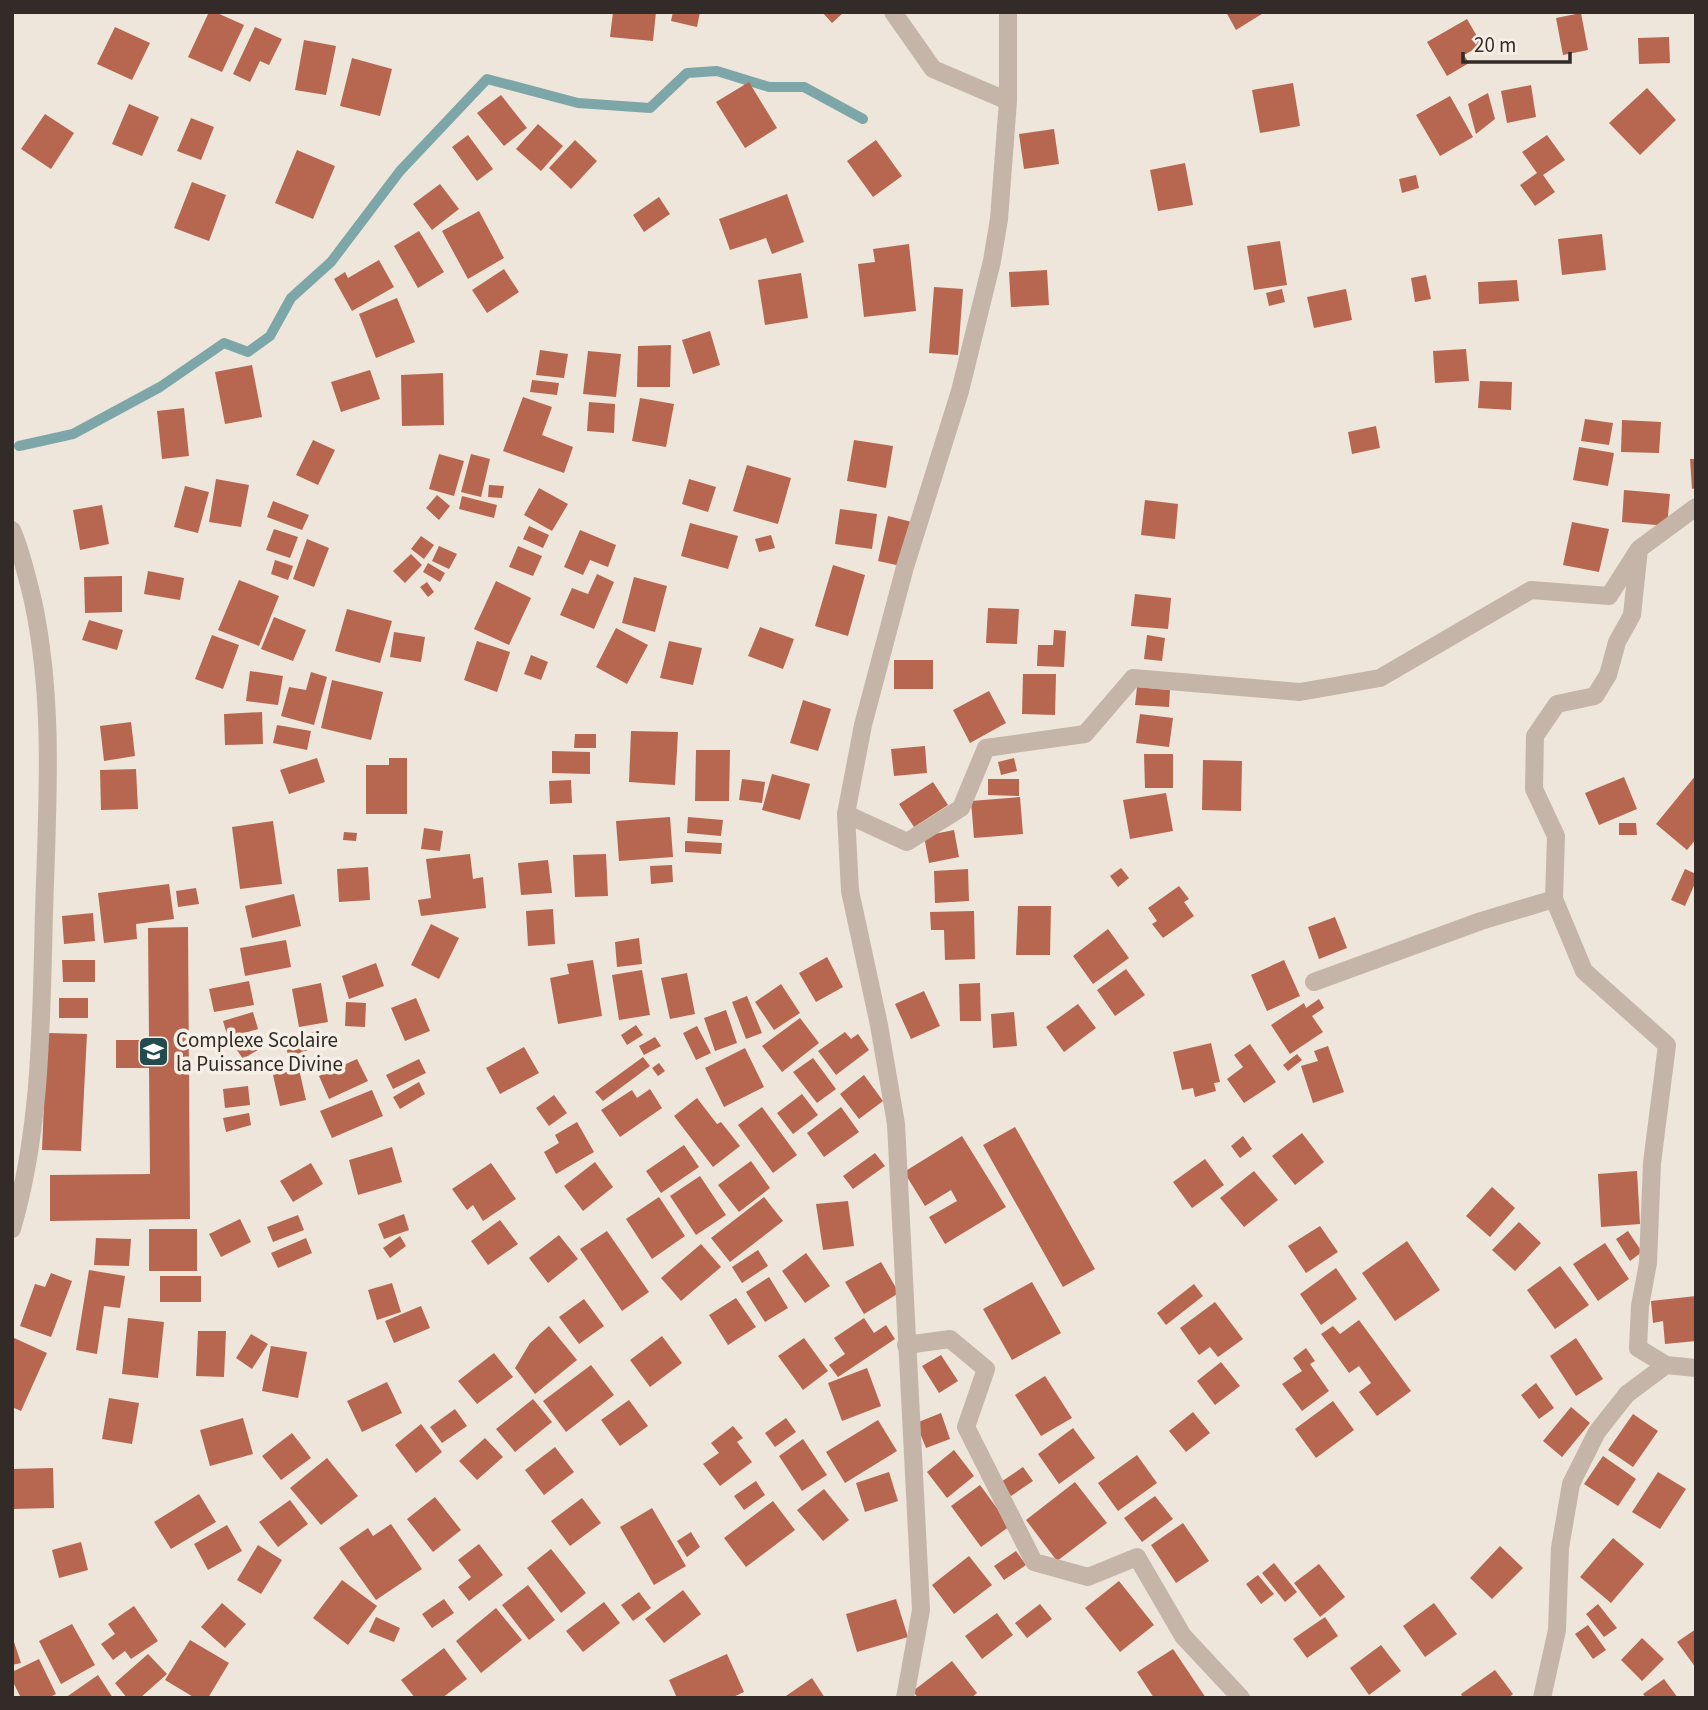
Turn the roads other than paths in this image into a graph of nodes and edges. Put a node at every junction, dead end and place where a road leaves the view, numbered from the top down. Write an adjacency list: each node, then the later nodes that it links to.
1 (893, 12): 3 (street)
2 (1008, 12): 3 (street)
3 (1008, 101): 7 (street)
4 (1696, 507): 6 (street)
5 (12, 530): 10 (street)
6 (1639, 550): 7 (street); 8 (street)
7 (846, 814): 11 (street)
8 (1555, 900): 9 (street); 12 (street)
9 (1314, 982)
10 (12, 1229)
11 (906, 1345): 14 (street); 15 (street)
12 (1667, 1365): 13 (street); 16 (street)
13 (1696, 1368)
14 (905, 1698)
15 (1241, 1698)
16 (1542, 1698)

